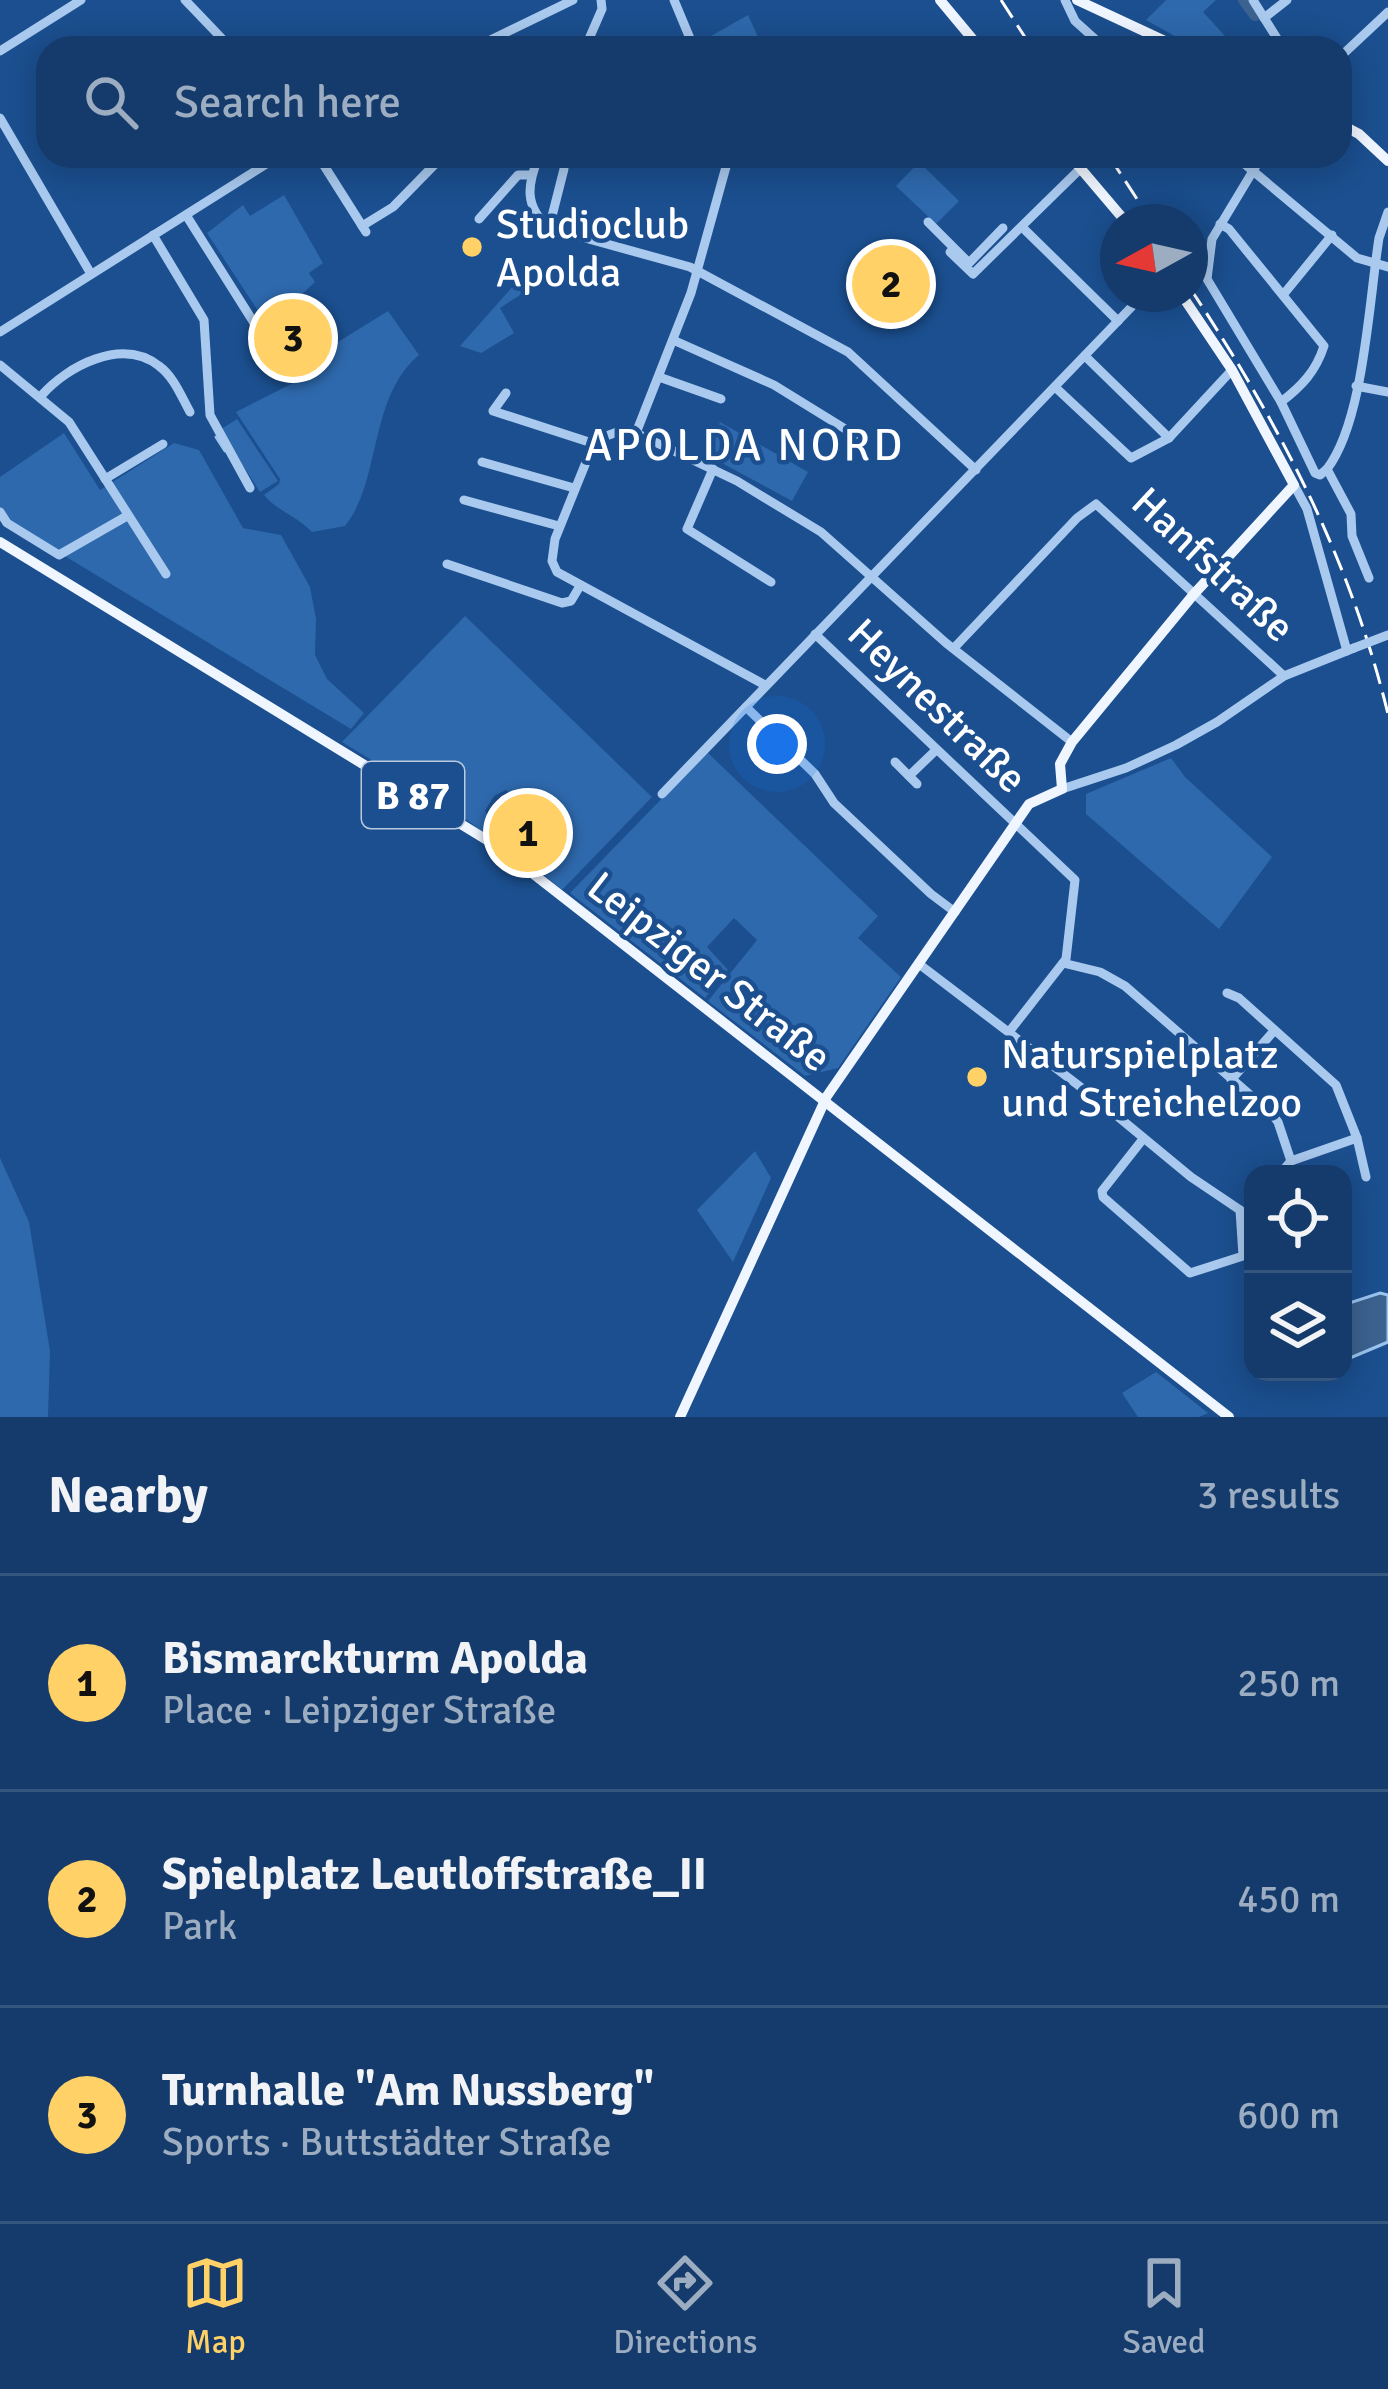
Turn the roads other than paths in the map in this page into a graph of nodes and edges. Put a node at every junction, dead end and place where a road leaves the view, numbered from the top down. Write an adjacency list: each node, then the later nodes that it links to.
1 (81, 0): 22 (street)
2 (184, 0): 13 (street)
3 (573, 0): 14 (street)
4 (601, 0): 15 (street)
5 (674, 0): 16 (street)
6 (940, 0): 17 (main road)
7 (1065, 0): 18 (street)
8 (1077, 0): 19 (main road)
9 (1253, 0): 12 (street)
10 (1287, 0): 12 (street)
11 (1388, 12): 21 (street)
12 (1264, 18): 20 (street)
13 (219, 36)
14 (499, 36)
15 (590, 36)
16 (689, 36)
17 (970, 36)
18 (1092, 36)
19 (1154, 36)
20 (1275, 36)
21 (1352, 46)
22 (0, 51)
23 (0, 118): 51 (street)
24 (1352, 130): 25 (main road)
25 (1388, 161)
26 (260, 168): 38 (street)
27 (326, 168): 28 (street)
28 (431, 168)
29 (534, 168): 35 (street)
30 (726, 168): 50 (street)
31 (1250, 168): 34 (street)
32 (564, 169): 42 (street)
33 (1080, 169): 36 (main road); 44 (street)
34 (1253, 170): 41 (street); 46 (street)
35 (531, 175): 39 (street); 42 (street)
36 (1110, 204)
37 (1388, 212): 48 (street)
38 (186, 215): 45 (street); 61 (street)
39 (478, 219)
40 (928, 222): 47 (street)
41 (1220, 224): 52 (street); 71 (street)
42 (549, 228): 50 (street)
43 (1003, 228): 47 (street)
44 (1023, 228): 47 (street); 55 (street)
45 (153, 235): 51 (street); 84 (street)
46 (1332, 235): 48 (street); 52 (street)
47 (949, 253)
48 (1376, 262): 49 (street); 65 (street)
49 (1388, 267)
50 (698, 271): 57 (street); 81 (street)
51 (91, 274): 56 (street)
52 (1283, 295): 71 (street)
53 (1127, 312): 55 (street)
54 (1193, 312): 60 (main road)
55 (1118, 321): 58 (street)
56 (0, 332)
57 (673, 340): 63 (street); 74 (street)
58 (1085, 356): 66 (street); 75 (street)
59 (0, 365): 62 (street)
60 (1232, 370): 75 (street); 83 (main road)
61 (285, 372)
62 (10, 373): 64 (street); 69 (street)
63 (659, 377): 70 (street); 73 (street)
64 (0, 381)
65 (1356, 386): 67 (street); 80 (street)
66 (1055, 387): 75 (street); 81 (street)
67 (1388, 392)
68 (506, 393): 76 (street)
69 (41, 396): 72 (street); 82 (street)
70 (721, 399)
71 (1281, 401): 80 (street)
72 (190, 412)
73 (636, 433): 76 (street); 79 (street)
74 (855, 435)
75 (1169, 438)
76 (592, 442): 85 (street)
77 (163, 444): 82 (street)
78 (482, 462): 85 (street)
79 (713, 469): 93 (street); 95 (street)
80 (1328, 469): 94 (street)
81 (976, 470): 93 (street)
82 (105, 479): 88 (street)
83 (1294, 484): 97 (main road); 101 (street)
84 (250, 488)
85 (574, 488): 89 (street)
86 (464, 500): 89 (street)
87 (0, 512): 88 (street)
88 (127, 516): 92 (street)
89 (559, 526): 96 (street)
90 (0, 542): 118 (main road, Leipziger Straße / B 87)
91 (447, 565): 96 (street)
92 (166, 574)
93 (873, 574): 98 (street); 100 (street)
94 (1369, 578)
95 (771, 582)
96 (580, 586): 103 (street)
97 (1194, 594): 100 (street, Hanfstraße); 102 (street, Hanfstraße); 105 (main road)
98 (815, 634): 103 (street); 106 (street, Heynestraße)
99 (1388, 635): 101 (street, bridge)
100 (954, 648): 105 (street)
101 (1350, 649): 102 (street)
102 (1284, 676): 108 (street)
103 (765, 685): 104 (street)
104 (746, 707): 109 (street); 111 (street)
105 (1072, 742): 108 (main road)
106 (936, 750): 107 (street); 110 (street, Heynestraße)
107 (896, 763)
108 (1062, 789): 110 (main road)
109 (662, 794)
110 (1015, 824): 111 (main road); 112 (street, Heynestraße)
111 (955, 912): 113 (main road)
112 (1063, 963): 115 (street); 117 (street)
113 (919, 964): 115 (street); 118 (main road)
114 (1227, 993): 116 (street)
115 (1009, 1032): 119 (street)
116 (1273, 1032): 117 (street); 120 (street)
117 (1231, 1080): 121 (street)
118 (824, 1102): 126 (main road); 127 (main road, Leipziger Straße / B 87)
119 (1143, 1138): 125 (street); 125 (street)
120 (1357, 1138): 121 (street); 123 (street)
121 (1292, 1161): 122 (street)
122 (1288, 1165)
123 (1366, 1177)
124 (1244, 1207): 125 (street)
125 (1240, 1210)
126 (680, 1417)
127 (1228, 1417)

